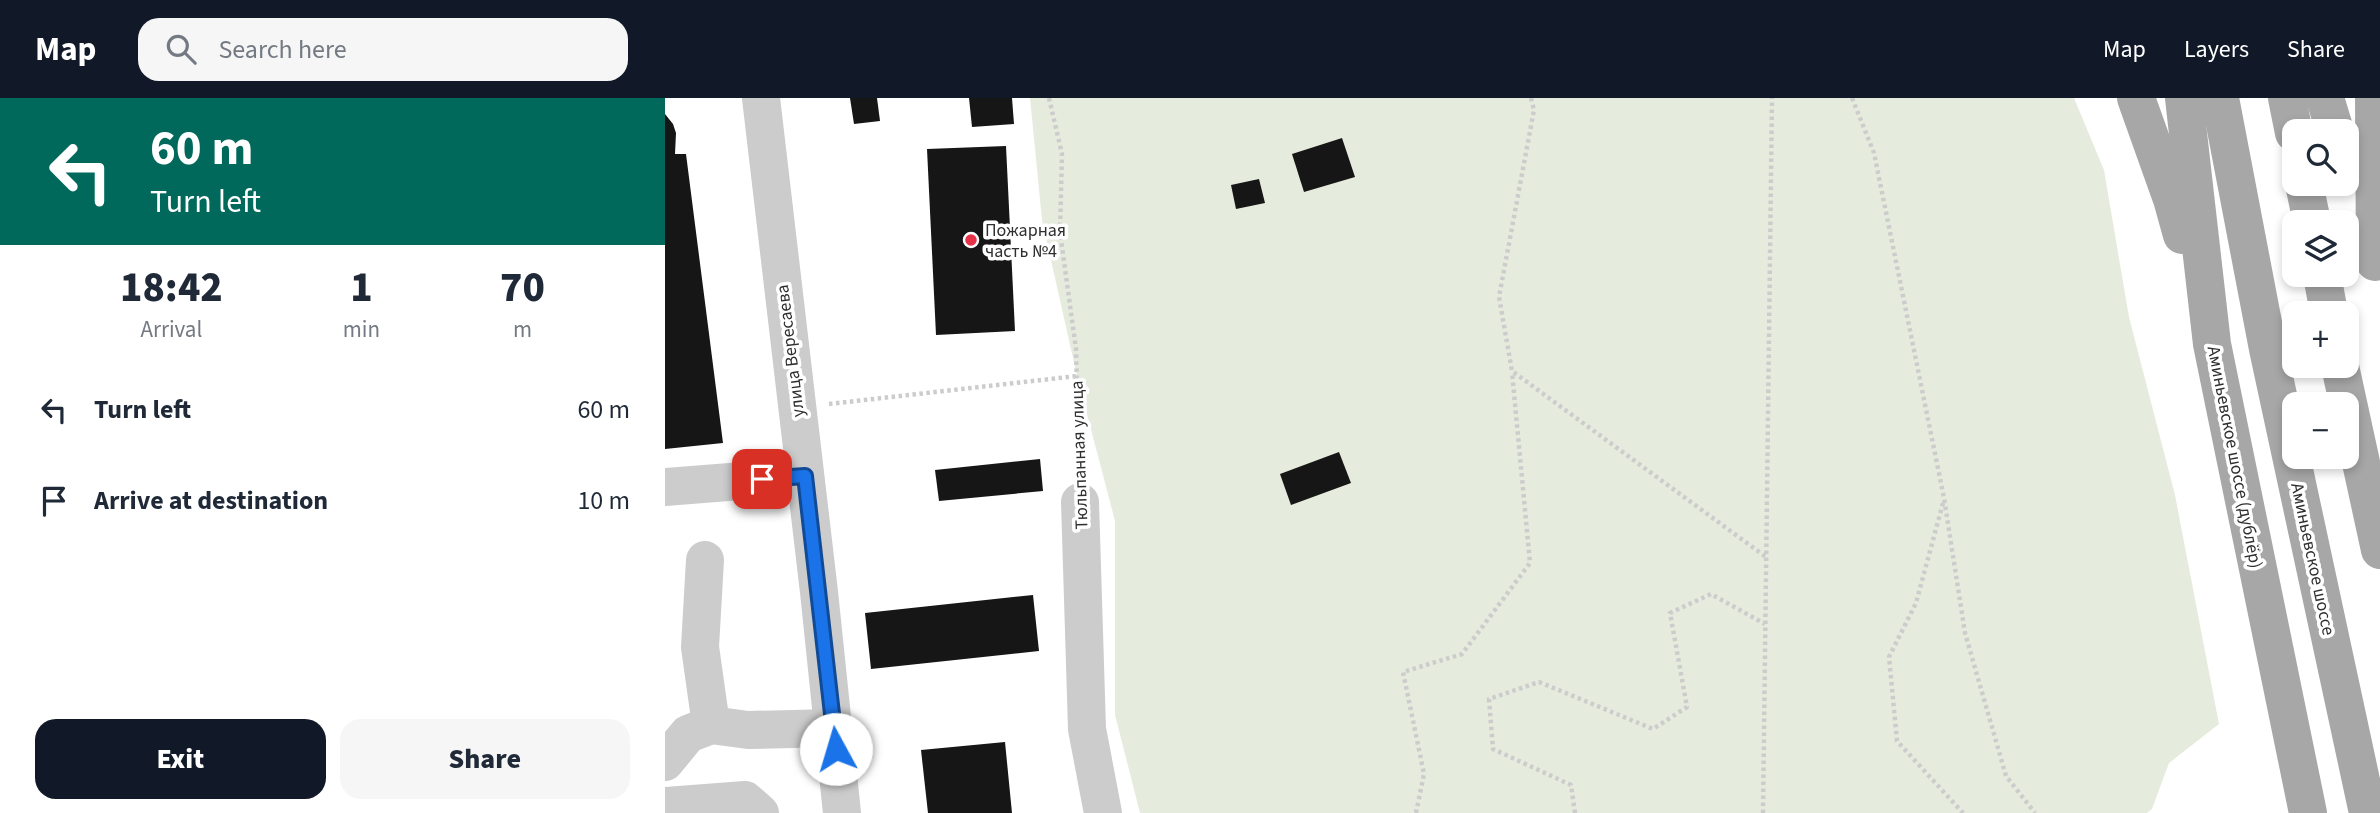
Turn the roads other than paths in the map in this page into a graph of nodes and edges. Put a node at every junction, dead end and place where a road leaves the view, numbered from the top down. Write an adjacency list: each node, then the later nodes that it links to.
1 (761, 98): 14 (street, улица Вересаева)
2 (2136, 98): 12 (main road)
3 (2185, 98): 12 (main road, Аминьевское шоссе (дублёр))
4 (2220, 98): 27 (main road, Аминьевское шоссе)
5 (2287, 98): 8 (main road)
6 (2325, 98): 9 (main road)
7 (2374, 98): 11 (main road)
8 (2291, 119)
9 (2331, 119)
10 (2355, 196): 11 (main road)
11 (2377, 273)
12 (2212, 344): 26 (main road, Аминьевское шоссе (дублёр))
13 (2343, 378): 17 (main road)
14 (805, 476): 15 (street); 20 (street, улица Вересаева)
15 (665, 487)
16 (1080, 502): 25 (street, Тюльпанная улица)
17 (2380, 551)
18 (705, 560): 19 (street)
19 (711, 724): 20 (street); 21 (street)
20 (834, 728): 24 (street, улица Вересаева)
21 (665, 762)
22 (665, 806): 23 (street)
23 (760, 813)
24 (842, 813)
25 (1103, 813)
26 (2308, 813)
27 (2368, 813)

